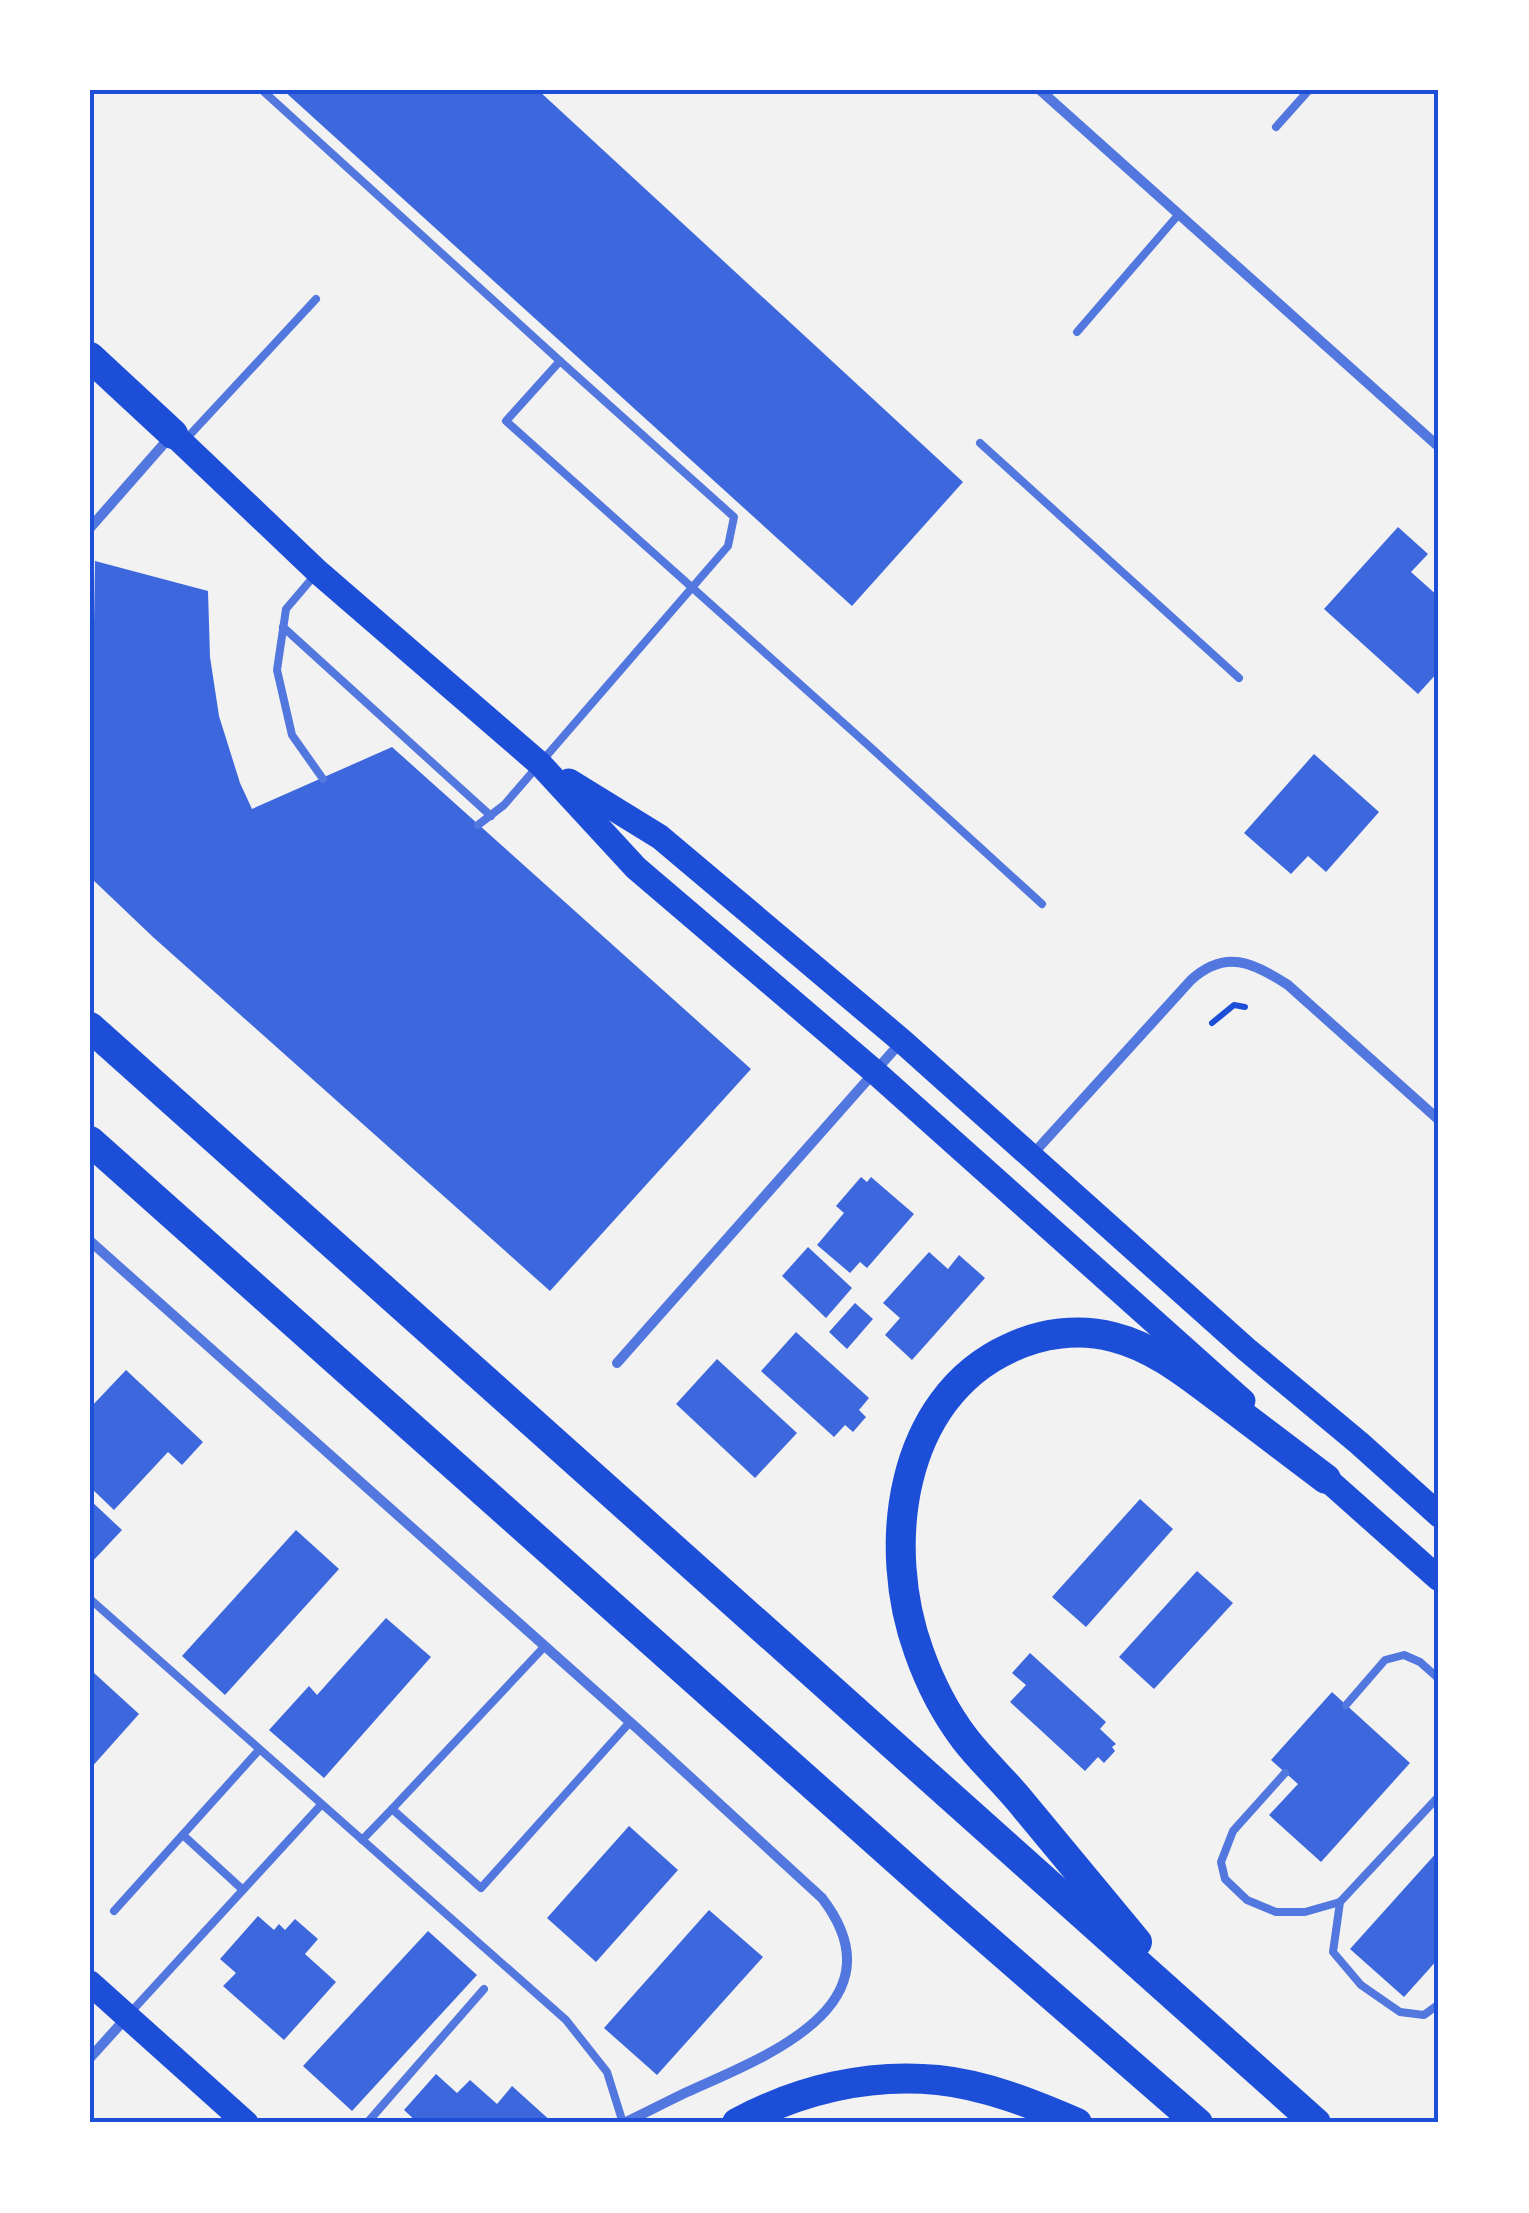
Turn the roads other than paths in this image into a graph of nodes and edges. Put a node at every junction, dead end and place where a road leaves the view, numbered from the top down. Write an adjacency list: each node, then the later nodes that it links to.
1 (262, 90): 9 (lane)
2 (1040, 90): 5 (street)
3 (1309, 90): 4 (lane)
4 (1276, 127)
5 (1179, 214): 7 (lane); 12 (street)
6 (316, 299): 10 (lane)
7 (1078, 332)
8 (90, 357): 10 (highway)
9 (560, 361): 15 (lane); 15 (lane)
10 (178, 438): 13 (street); 14 (main road)
11 (980, 443): 17 (lane)
12 (1439, 446)
13 (90, 528)
14 (318, 572): 16 (lane); 18 (main road)
15 (693, 587): 18 (lane); 22 (lane)
16 (283, 627): 19 (lane); 20 (lane)
17 (1239, 678)
18 (540, 764): 20 (lane); 24 (main road); 25 (main road)
19 (323, 779)
20 (492, 816): 21 (lane)
21 (478, 825)
22 (1042, 904)
23 (90, 1027): 53 (highway)
24 (902, 1041): 25 (street); 28 (main road)
25 (875, 1072): 30 (street); 31 (main road)
26 (1439, 1120): 28 (street)
27 (90, 1141): 61 (highway)
28 (1031, 1156): 32 (main road)
29 (90, 1241): 35 (street)
30 (617, 1363)
31 (1326, 1478): 33 (main road); 53 (highway)
32 (1439, 1515)
33 (1439, 1579)
34 (90, 1600): 39 (lane)
35 (545, 1646): 38 (street); 43 (lane)
36 (1439, 1680): 37 (lane)
37 (1346, 1705)
38 (630, 1722): 43 (lane); 58 (street)
39 (259, 1750): 42 (lane); 44 (lane)
40 (1285, 1773): 47 (lane)
41 (1439, 1796): 47 (lane)
42 (320, 1805): 45 (lane); 46 (lane)
43 (392, 1809): 45 (lane)
44 (183, 1834): 46 (lane); 48 (lane)
45 (362, 1840): 58 (lane)
46 (243, 1890): 52 (lane)
47 (1340, 1902): 51 (lane)
48 (114, 1911)
49 (90, 1983): 52 (main road)
50 (484, 1989): 57 (lane)
51 (1439, 2004)
52 (127, 2016): 54 (street); 56 (main road)
53 (1203, 2021): 55 (highway)
54 (90, 2058)
55 (1310, 2117)
56 (246, 2123)
57 (367, 2123)
58 (624, 2123)
59 (737, 2123): 60 (highway)
60 (1077, 2123)
61 (1198, 2123)

